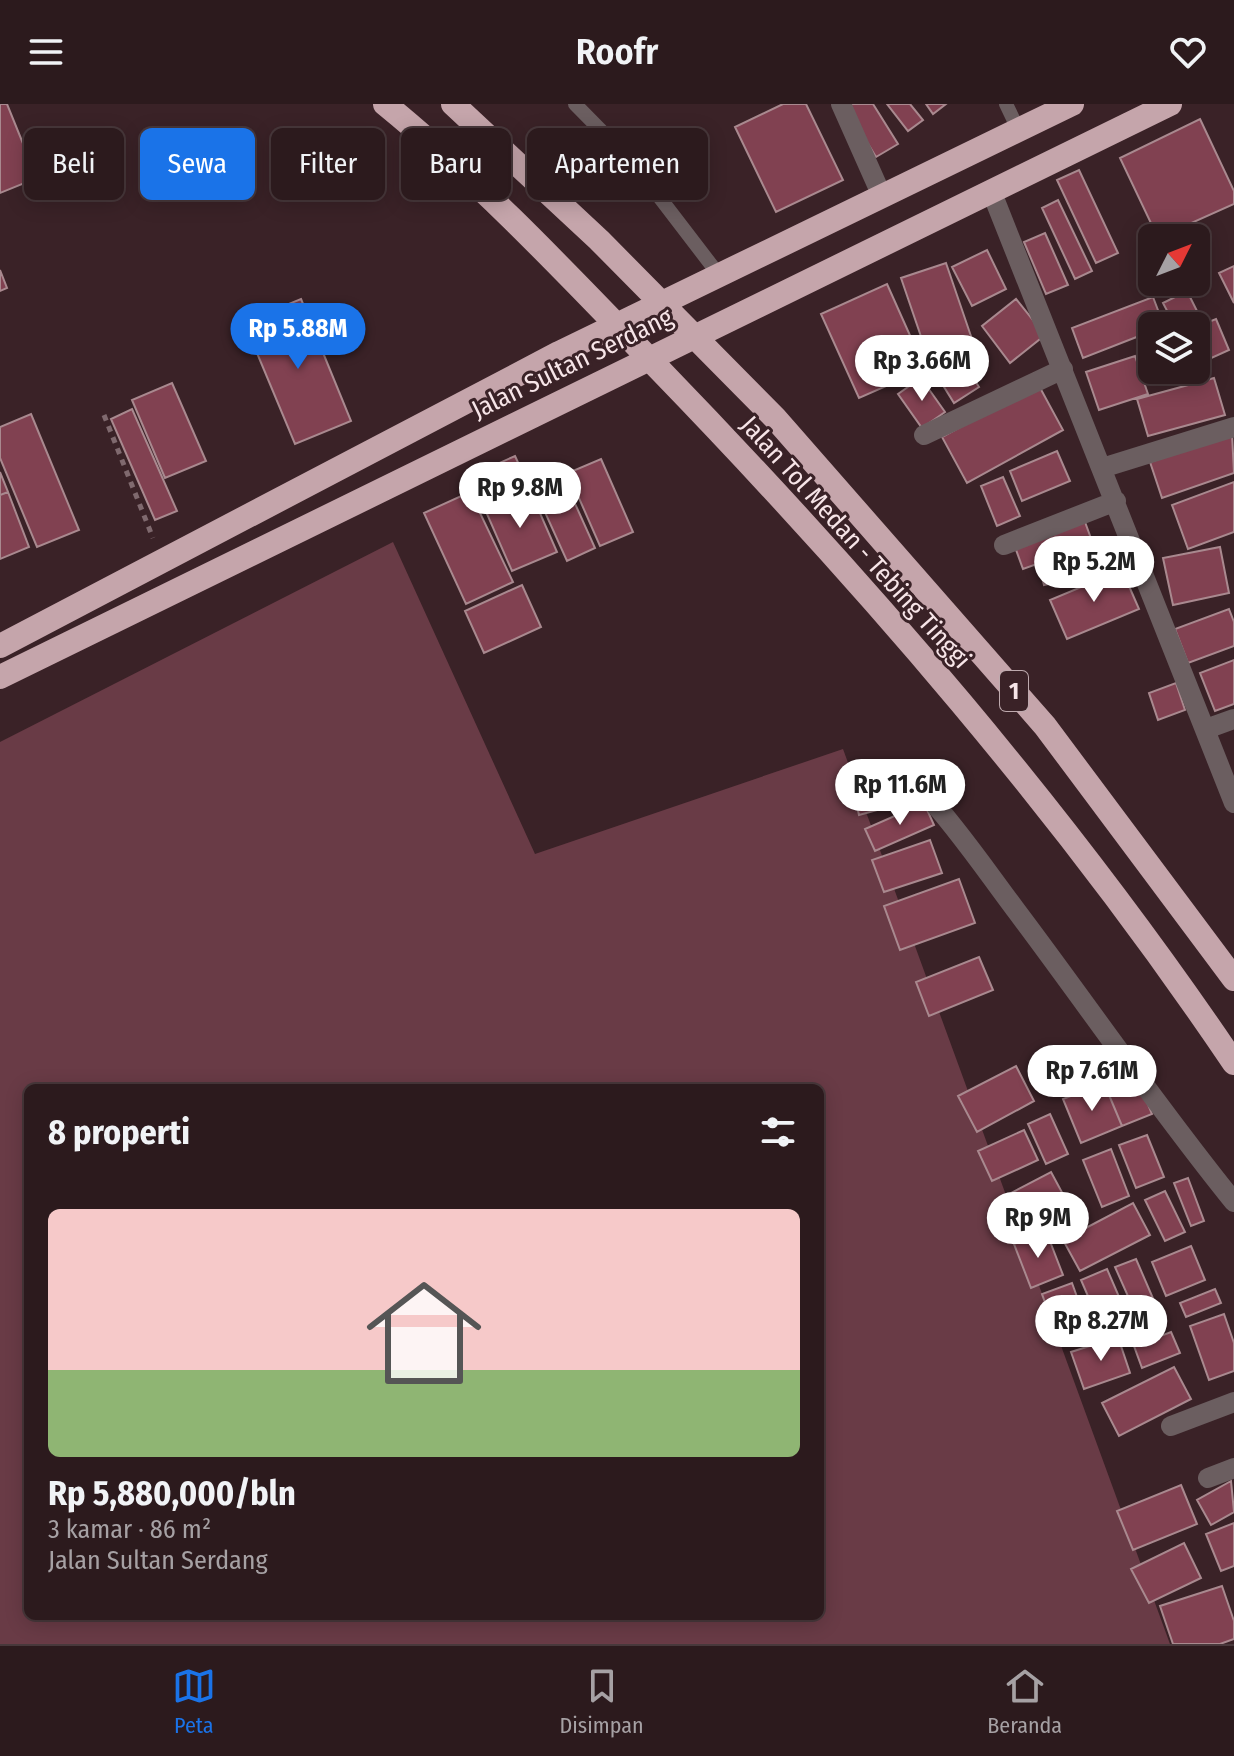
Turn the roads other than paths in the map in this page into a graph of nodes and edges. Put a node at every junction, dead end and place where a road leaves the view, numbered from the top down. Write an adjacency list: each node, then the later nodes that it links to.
1 (385, 104): 27 (highway, Jalan Tol Medan - Tebing Tinggi / 1)
2 (453, 104): 26 (highway, Jalan Tol Medan - Tebing Tinggi / 1)
3 (575, 104): 11 (lane)
4 (841, 104): 10 (street)
5 (1006, 104): 8 (lane)
6 (1072, 104): 8 (highway, Jalan Sultan Serdang)
7 (1170, 104): 9 (highway, Jalan Sultan Serdang)
8 (1018, 129): 10 (highway, Jalan Sultan Serdang)
9 (992, 193): 12 (street); 18 (highway, Jalan Sultan Serdang)
10 (881, 194): 11 (highway, Jalan Sultan Serdang)
11 (719, 275): 16 (highway, Jalan Sultan Serdang)
12 (1063, 369): 14 (street); 15 (street)
13 (1234, 427): 15 (street)
14 (924, 435)
15 (1102, 468): 17 (street)
16 (322, 478): 18 (highway); 20 (highway, Jalan Sultan Serdang)
17 (1116, 501): 19 (street); 23 (street)
18 (337, 509): 21 (highway, Jalan Sultan Serdang)
19 (1004, 545)
20 (0, 646)
21 (0, 677)
22 (1234, 719): 23 (street)
23 (1206, 729): 25 (street)
24 (925, 793): 28 (street)
25 (1234, 803)
26 (1234, 979)
27 (1234, 1063)
28 (1234, 1202)
29 (1234, 1402): 30 (street)
30 (1171, 1426)
31 (1234, 1468): 32 (street)
32 (1208, 1478)

